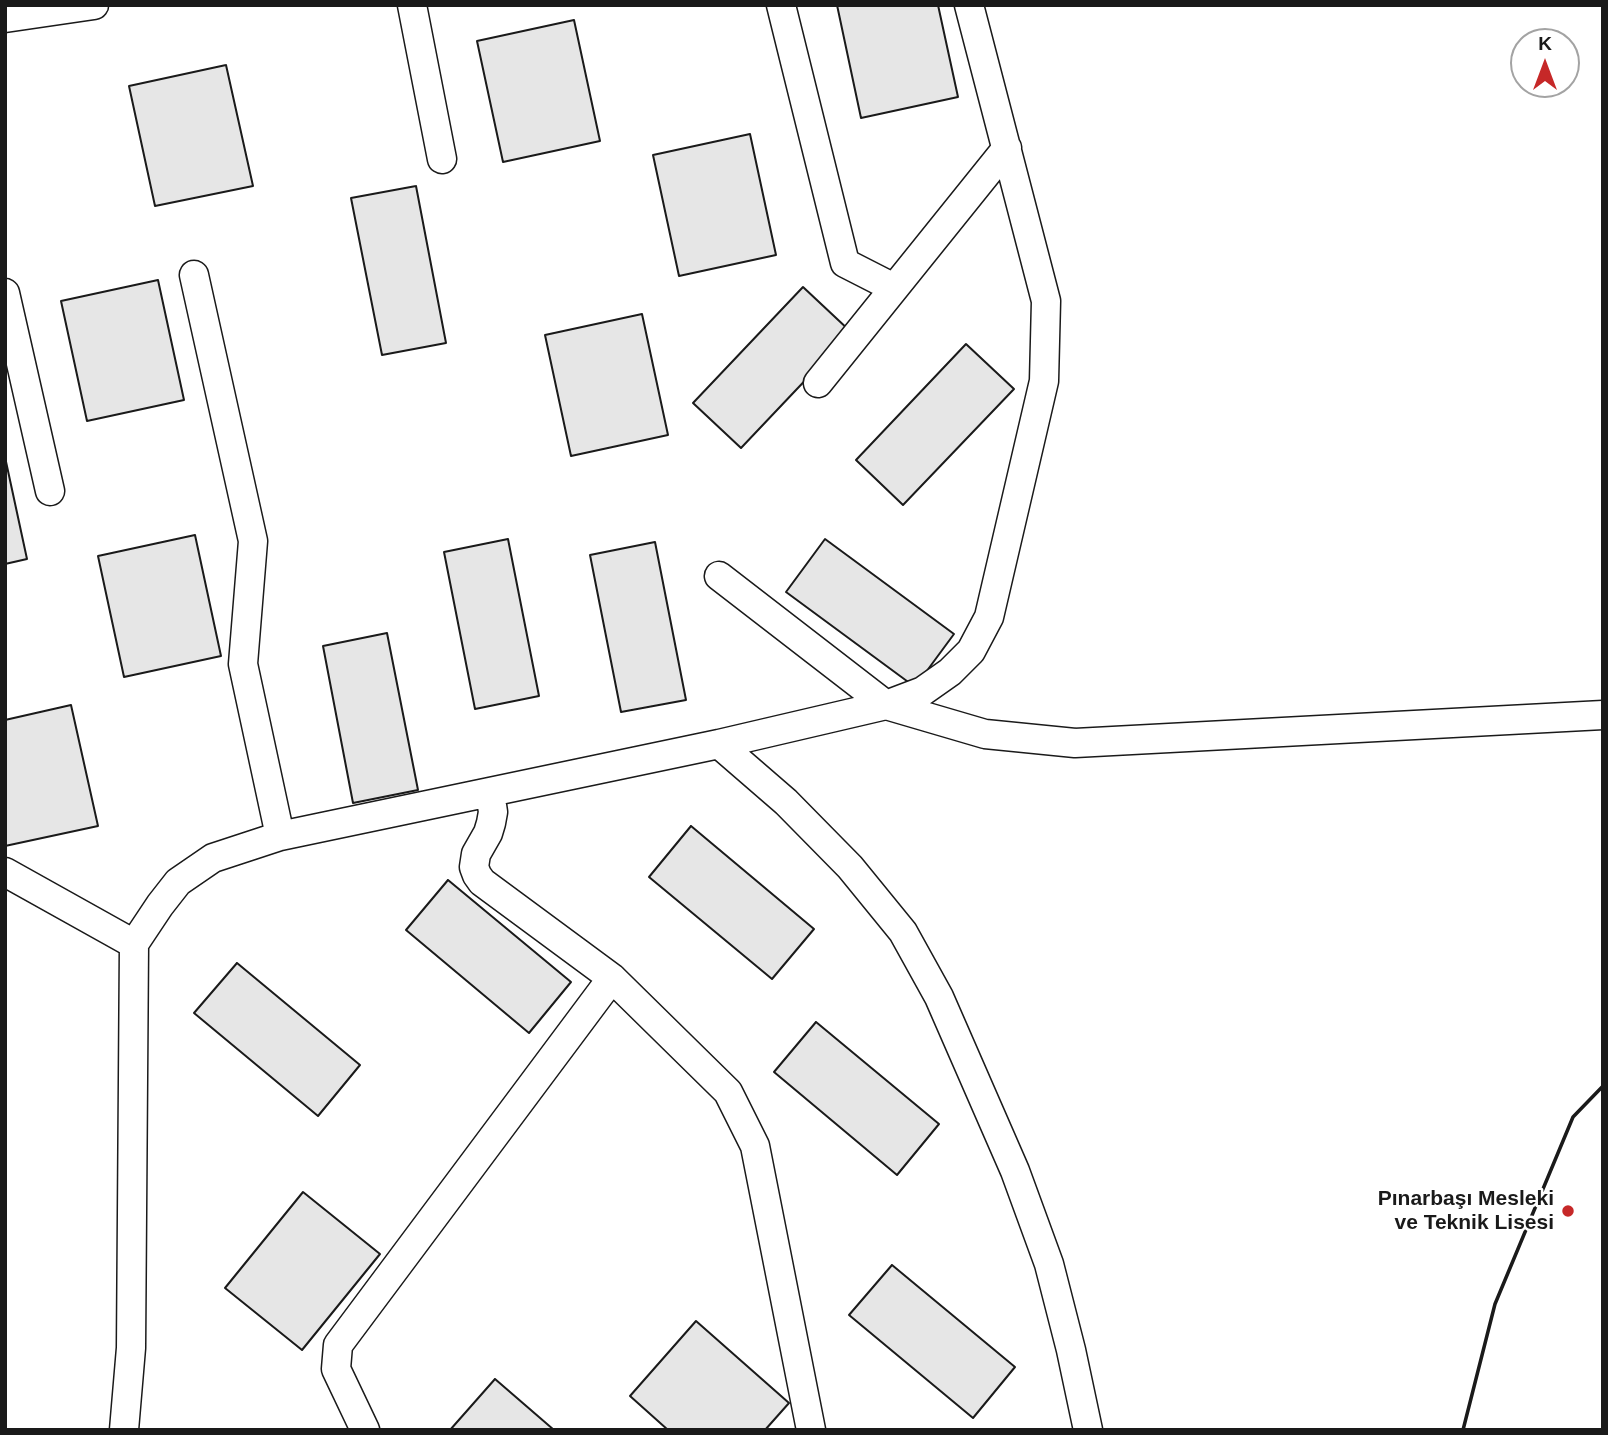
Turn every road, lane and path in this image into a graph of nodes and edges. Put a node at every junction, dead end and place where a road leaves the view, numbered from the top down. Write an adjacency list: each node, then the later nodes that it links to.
1 (94, 5): 5 (street)
2 (412, 5): 7 (street)
3 (781, 5): 9 (street)
4 (969, 5): 6 (street)
5 (5, 18)
6 (1007, 148): 9 (street); 14 (street)
7 (442, 159)
8 (194, 275): 18 (street)
9 (894, 288): 11 (street)
10 (5, 293): 12 (street)
11 (818, 383)
12 (50, 491)
13 (719, 576): 14 (street)
14 (886, 705): 15 (street); 16 (street)
15 (1603, 715)
16 (719, 744): 17 (street); 25 (street)
17 (490, 792): 18 (street); 21 (street)
18 (280, 836): 20 (street)
19 (5, 872): 20 (street)
20 (134, 944): 22 (street)
21 (612, 978): 23 (street); 24 (street)
22 (124, 1430)
23 (365, 1430)
24 (811, 1430)
25 (1088, 1430)

